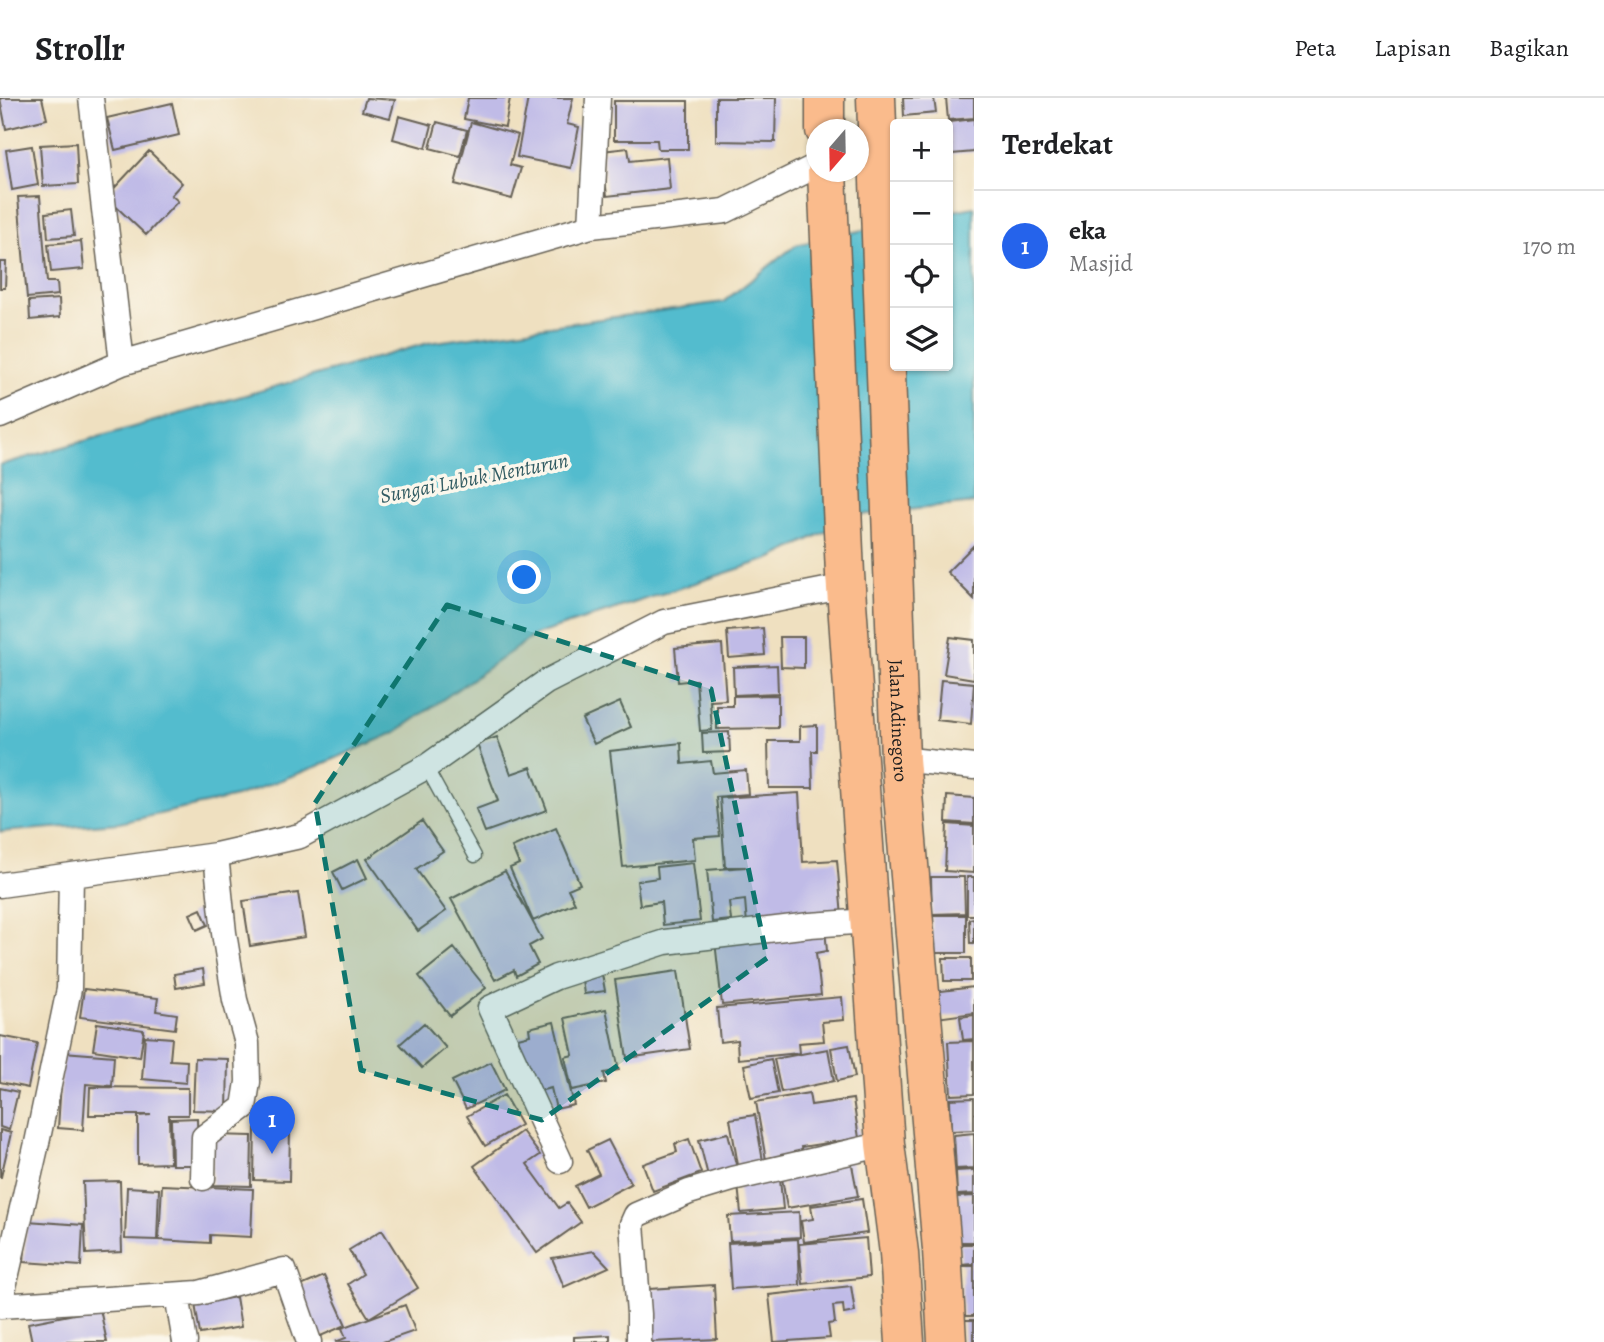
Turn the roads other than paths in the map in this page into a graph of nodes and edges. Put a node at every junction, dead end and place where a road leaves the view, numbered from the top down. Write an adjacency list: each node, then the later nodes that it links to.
1 (91, 98): 9 (street)
2 (598, 98): 8 (street)
3 (825, 98): 5 (highway)
4 (876, 98): 12 (highway, Jalan Adinegoro)
5 (825, 119)
6 (806, 171): 8 (street)
7 (828, 182): 11 (highway)
8 (591, 226): 9 (street)
9 (122, 363): 10 (street)
10 (0, 416)
11 (845, 580): 13 (street); 19 (highway)
12 (900, 759): 14 (street); 23 (highway, Jalan Adinegoro)
13 (426, 767): 15 (street); 16 (lane)
14 (974, 767)
15 (216, 855): 17 (street); 22 (street)
16 (475, 856)
17 (71, 876): 18 (street); 26 (street)
18 (0, 885)
19 (869, 921): 20 (highway); 21 (street)
20 (885, 1144): 24 (highway); 31 (street)
21 (560, 1161)
22 (204, 1178)
23 (942, 1250): 24 (highway); 28 (highway, Jalan Adinegoro)
24 (900, 1253): 27 (highway)
25 (177, 1294): 26 (street); 29 (street); 30 (street)
26 (0, 1305)
27 (904, 1333): 28 (highway)
28 (946, 1333)
29 (185, 1342)
30 (309, 1342)
31 (639, 1342)

